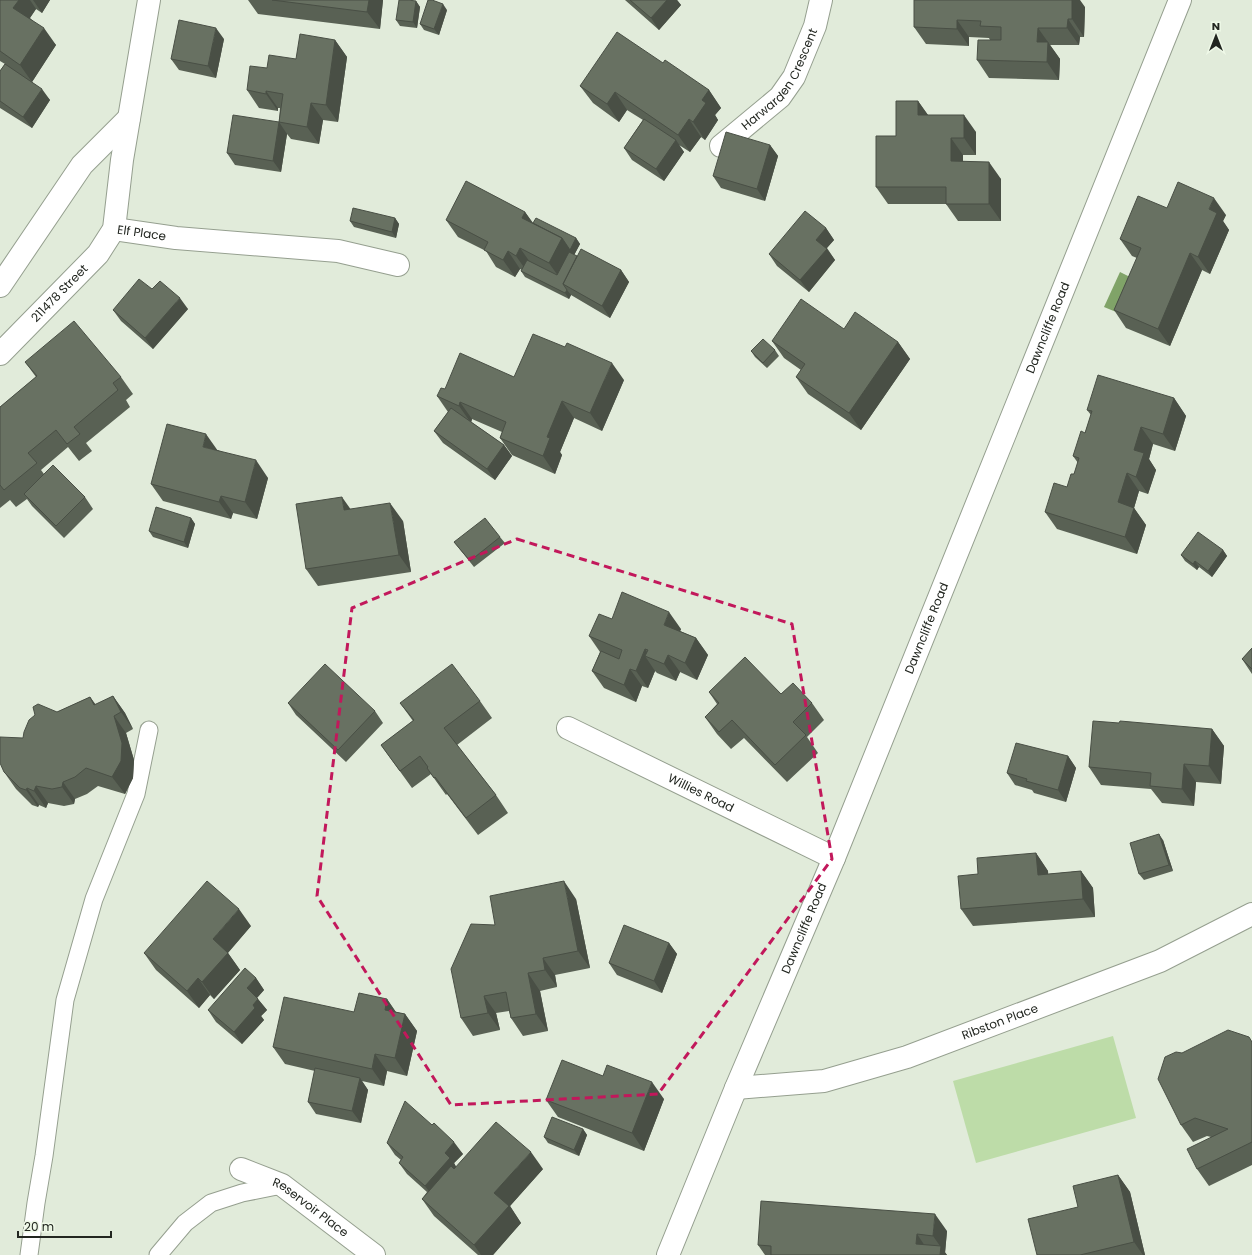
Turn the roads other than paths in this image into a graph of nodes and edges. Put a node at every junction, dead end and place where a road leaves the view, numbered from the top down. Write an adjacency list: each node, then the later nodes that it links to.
1 (150, 0): 4 (street, Elf Place)
2 (821, 0): 5 (street, Harwarden Crescent)
3 (1180, 0): 12 (street, Dawncliffe Road)
4 (129, 118): 6 (street, Elf Place); 8 (street)
5 (721, 146)
6 (114, 229): 7 (street, Elf Place); 9 (street, 211478 Street)
7 (398, 265)
8 (0, 286)
9 (0, 354)
10 (568, 728): 12 (street, Willies Road)
11 (149, 730): 17 (lane)
12 (834, 858): 14 (street, Dawncliffe Road)
13 (1249, 922): 14 (street, Ribston Place)
14 (736, 1088): 20 (street, Dawncliffe Road)
15 (241, 1169): 16 (street, Reservoir Place)
16 (282, 1185): 18 (lane); 19 (street, Reservoir Place)
17 (29, 1255)
18 (158, 1255)
19 (374, 1255)
20 (668, 1255)

